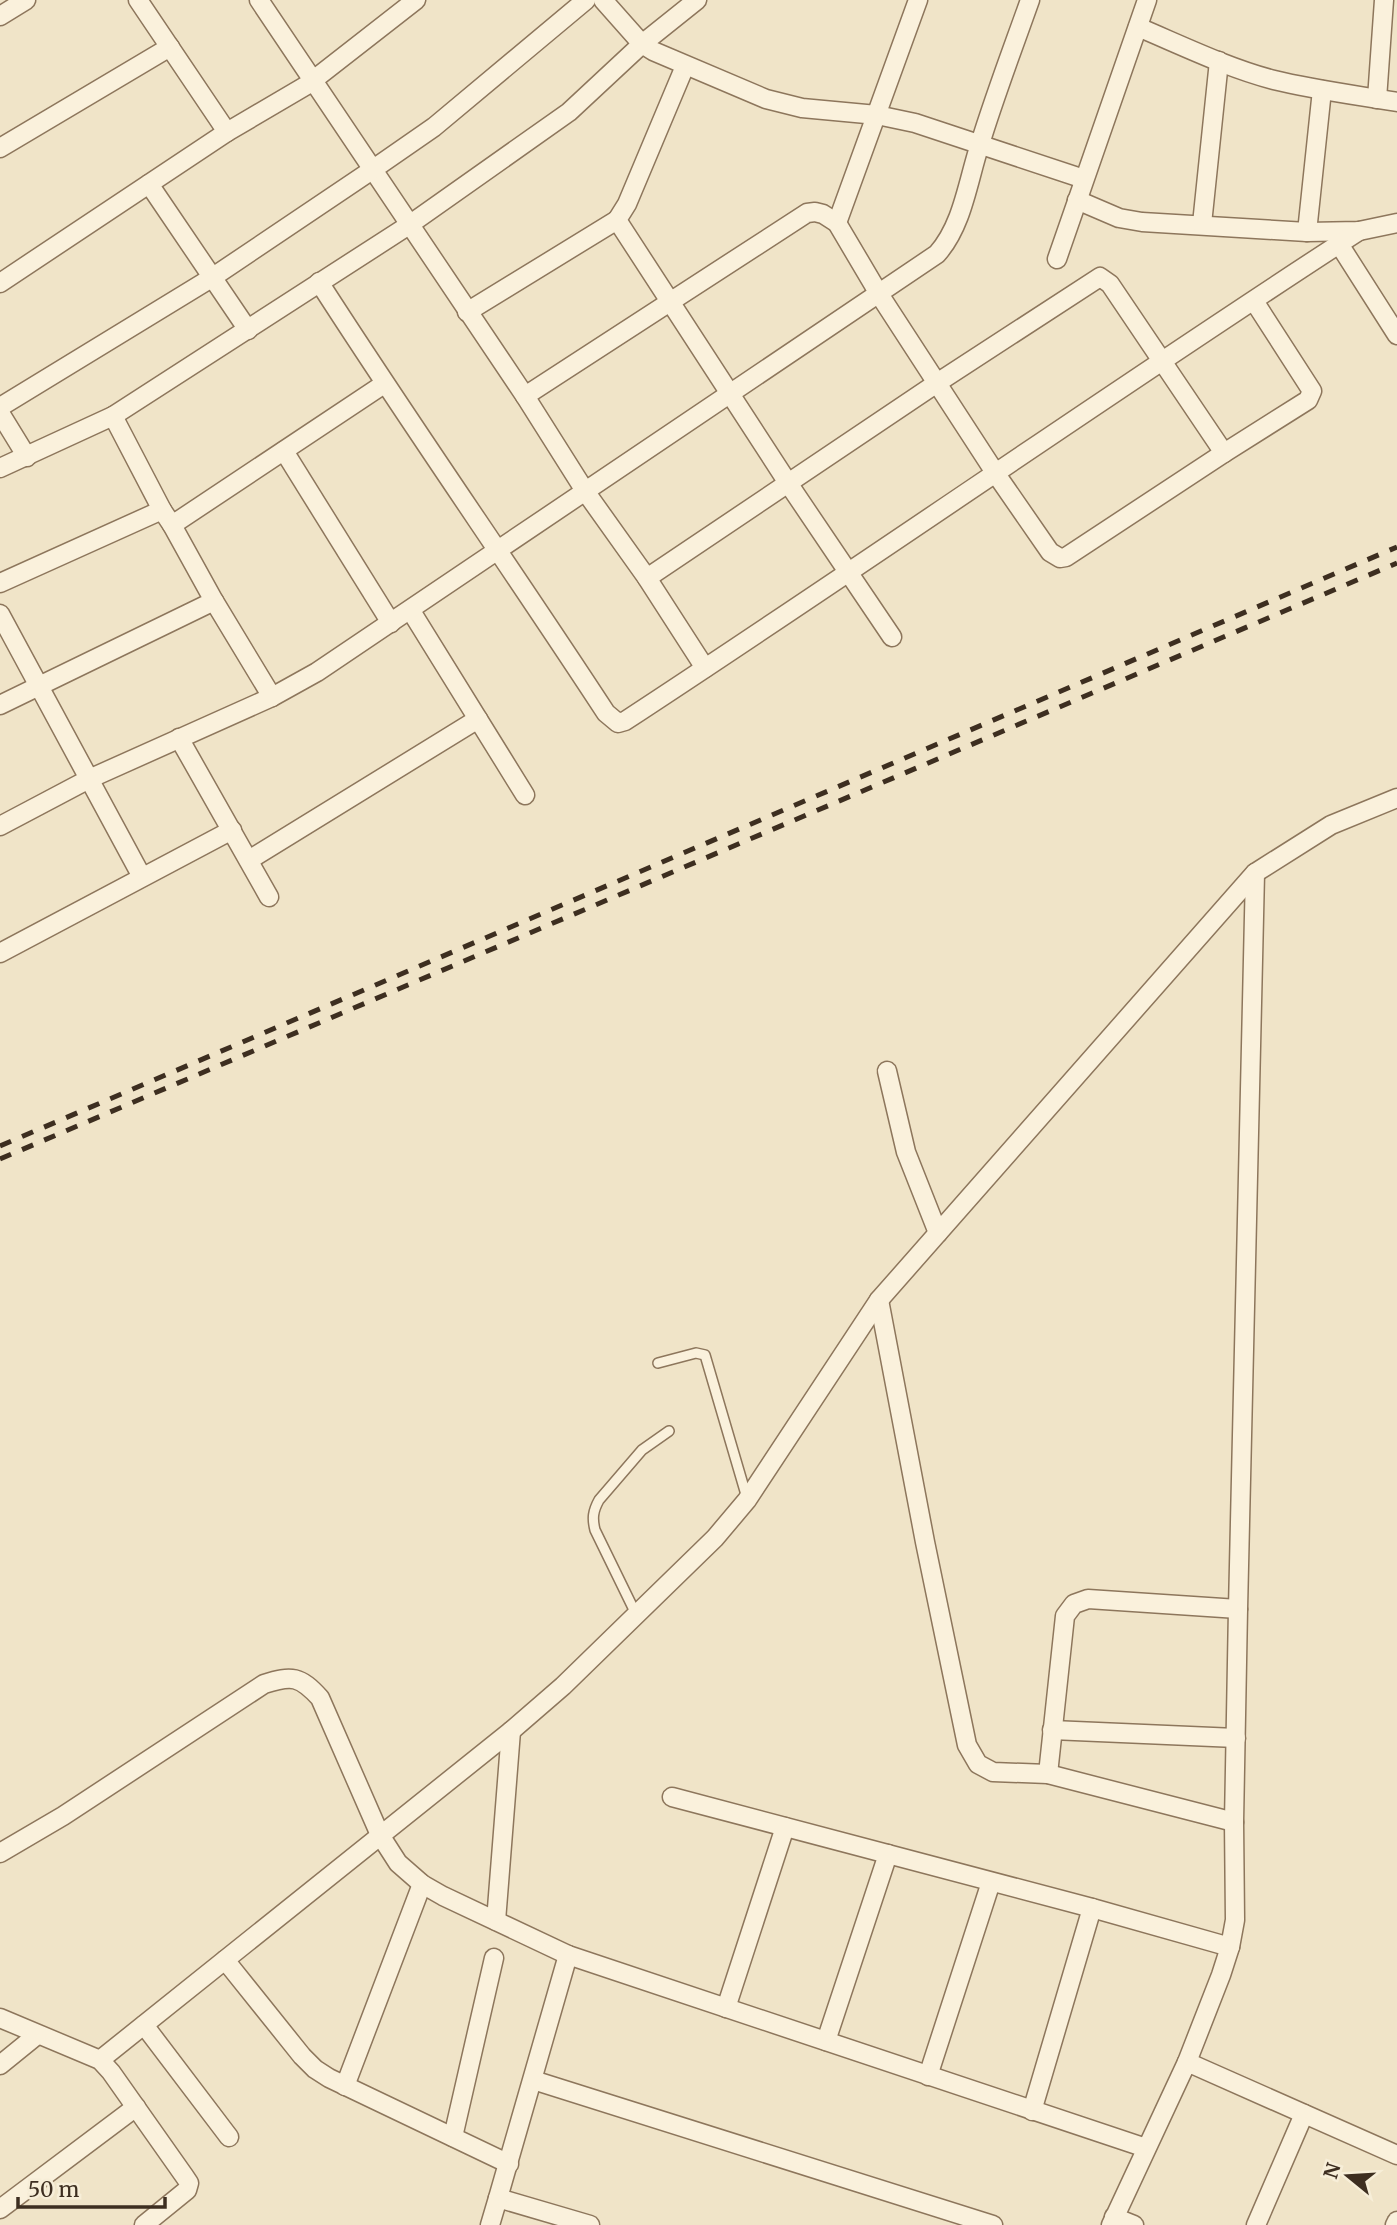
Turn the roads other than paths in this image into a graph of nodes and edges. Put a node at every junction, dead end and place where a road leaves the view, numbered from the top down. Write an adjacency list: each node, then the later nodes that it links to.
1 (26, 0): 12 (street)
2 (138, 0): 15 (street)
3 (259, 0): 18 (street)
4 (416, 0): 18 (street)
5 (586, 0): 26 (street)
6 (603, 0): 14 (street)
7 (696, 0): 14 (street)
8 (918, 0): 22 (street)
9 (1030, 0): 24 (street)
10 (1147, 0): 13 (street)
11 (1384, 0): 20 (street)
12 (0, 16)
13 (1138, 27): 16 (street); 27 (street)
14 (642, 44): 17 (street); 34 (street)
15 (170, 47): 23 (street); 25 (street)
16 (1219, 61): 19 (street); 33 (street)
17 (685, 66): 22 (street); 30 (street)
18 (312, 81): 23 (street); 26 (street)
19 (1322, 90): 20 (street); 36 (street)
20 (1377, 99): 21 (street)
21 (1397, 102)
22 (877, 115): 24 (street); 31 (street)
23 (228, 132): 28 (street)
24 (980, 144): 27 (street); 42 (street)
25 (0, 148)
26 (372, 170): 34 (street); 39 (street)
27 (1084, 179): 29 (street)
28 (149, 184): 39 (street); 41 (street)
29 (1076, 200): 33 (street); 38 (street)
30 (617, 220): 44 (street); 45 (street)
31 (837, 223): 42 (street); 44 (street)
32 (1397, 223): 35 (street)
33 (1202, 224): 36 (street)
34 (409, 225): 40 (street); 45 (street)
35 (1359, 231): 36 (street); 37 (street)
36 (1307, 232)
37 (1339, 244): 43 (street); 47 (street)
38 (1057, 259)
39 (213, 277): 46 (street); 53 (street)
40 (319, 282): 46 (street); 50 (street)
41 (0, 283)
42 (879, 294): 49 (street); 51 (street)
43 (1254, 301): 48 (street); 57 (street)
44 (672, 302): 51 (street); 52 (street)
45 (467, 312): 52 (street)
46 (248, 330): 55 (street)
47 (1397, 335)
48 (1162, 361): 49 (street); 57 (street); 60 (street)
49 (937, 383): 60 (street); 61 (street)
50 (384, 384): 56 (street); 64 (street)
51 (729, 393): 61 (street); 62 (street)
52 (525, 396): 62 (street)
53 (0, 407)
54 (0, 413): 58 (street)
55 (114, 416): 58 (street); 63 (street)
56 (284, 451): 63 (street); 71 (street)
57 (1224, 453): 60 (street)
58 (27, 457): 59 (street)
59 (0, 468)
60 (996, 474): 65 (street)
61 (788, 483): 65 (street); 66 (street)
62 (585, 491): 64 (street); 66 (street)
63 (167, 517): 67 (street); 68 (street)
64 (498, 549): 69 (street); 73 (street)
65 (850, 573): 72 (street); 73 (street)
66 (647, 578): 73 (street)
67 (0, 583)
68 (214, 601): 74 (street); 75 (street)
69 (411, 611): 71 (street); 77 (street)
70 (0, 614): 74 (street)
71 (391, 623): 75 (street)
72 (892, 636)
73 (705, 668)
74 (39, 686): 76 (street); 79 (street)
75 (272, 697): 78 (street)
76 (0, 705)
77 (478, 719): 80 (street); 84 (street)
78 (179, 738): 79 (street); 83 (street)
79 (89, 779): 82 (street); 86 (street)
80 (525, 795)
81 (1397, 798): 85 (street)
82 (0, 826)
83 (232, 830): 84 (street); 86 (street)
84 (249, 860): 87 (street)
85 (1255, 873): 90 (street); 95 (street)
86 (142, 877): 88 (street)
87 (270, 897)
88 (0, 953)
89 (887, 1071): 90 (street)
90 (938, 1233): 91 (street)
91 (879, 1300): 94 (street); 100 (street)
92 (658, 1363): 94 (lane)
93 (669, 1431): 96 (lane)
94 (747, 1500): 96 (street)
95 (1238, 1609): 97 (street); 99 (street)
96 (637, 1616): 98 (street)
97 (1052, 1730): 99 (street); 100 (street)
98 (512, 1731): 104 (street); 110 (street)
99 (1236, 1738): 102 (street)
100 (1048, 1774): 102 (street)
101 (671, 1797): 103 (street)
102 (1234, 1822): 111 (street)
103 (785, 1827): 106 (street); 115 (street)
104 (380, 1835): 105 (street); 108 (street); 114 (street)
105 (0, 1853)
106 (888, 1854): 107 (street); 119 (street)
107 (991, 1882): 109 (street); 123 (street)
108 (422, 1884): 110 (street); 125 (street)
109 (1093, 1909): 111 (street); 127 (street)
110 (496, 1921): 112 (street)
111 (1230, 1947): 121 (street)
112 (568, 1955): 115 (street); 124 (street)
113 (494, 1958): 130 (street)
114 (226, 1960): 117 (street); 125 (street)
115 (726, 2008): 119 (street)
116 (0, 2018): 118 (street)
117 (144, 2025): 120 (street); 129 (street)
118 (37, 2035): 120 (street); 122 (street)
119 (825, 2042): 123 (street)
120 (100, 2060): 126 (street)
121 (1186, 2062): 128 (street); 131 (street)
122 (0, 2065)
123 (928, 2076): 127 (street)
124 (533, 2080): 133 (street); 140 (street)
125 (345, 2086): 130 (street)
126 (136, 2107): 135 (street); 137 (street)
127 (1032, 2110): 131 (street)
128 (1304, 2113): 132 (street); 142 (street)
129 (229, 2137)
130 (453, 2137): 133 (street)
131 (1146, 2148): 136 (street)
132 (1397, 2155)
133 (509, 2164): 134 (street)
134 (498, 2198): 138 (street); 139 (street)
135 (0, 2208)
136 (1112, 2221): 141 (street)
137 (145, 2225)
138 (490, 2225)
139 (590, 2225)
140 (993, 2225)
141 (1134, 2225)
142 (1256, 2225)

